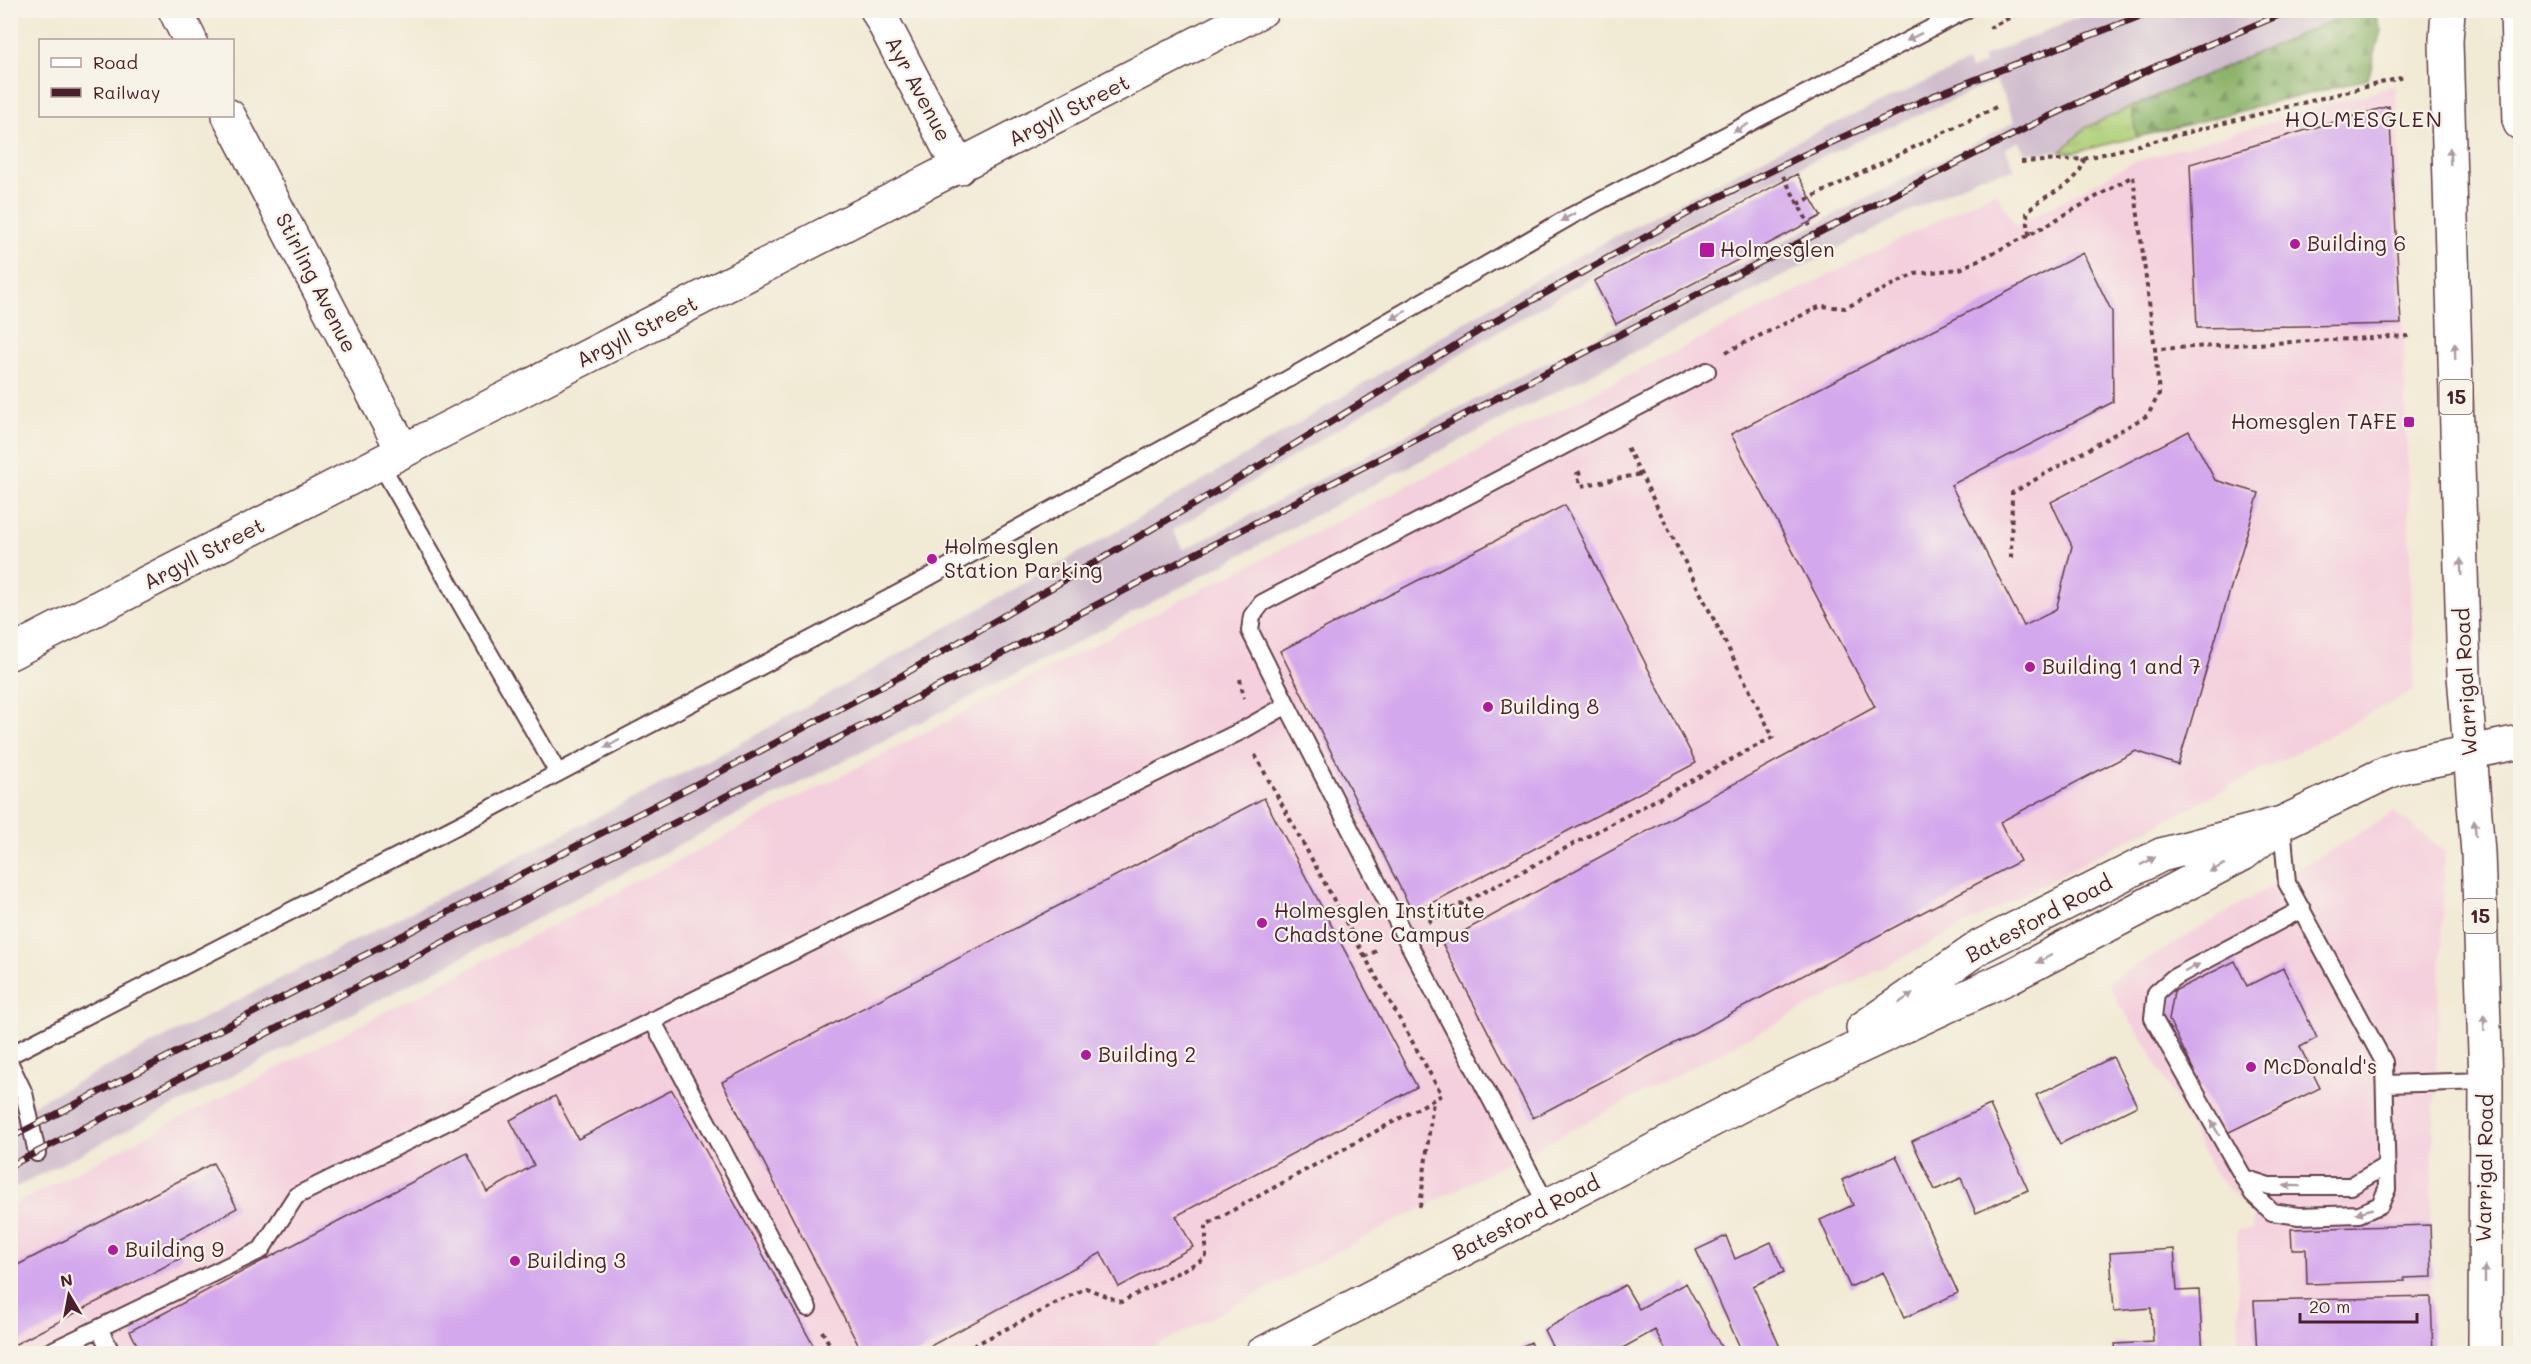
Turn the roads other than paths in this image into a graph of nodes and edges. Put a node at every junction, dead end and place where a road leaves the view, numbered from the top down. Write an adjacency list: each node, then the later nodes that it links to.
1 (175, 10): 7 (main road)
2 (877, 10): 10 (main road, Ayr Avenue)
3 (1262, 10): 10 (main road, Argyll Street)
4 (1966, 10): 17 (lane, one-way to 17)
5 (2448, 10): 16 (main road, Warrigal Road / 15, one-way to 5)
6 (2517, 10): 9 (main road)
7 (190, 39)
8 (229, 117): 12 (main road, Stirling Avenue)
9 (2520, 123)
10 (959, 168): 12 (main road, Argyll Street)
11 (1707, 371): 14 (lane)
12 (391, 457): 13 (main road, Argyll Street); 17 (lane, Stirling Avenue)
13 (10, 653)
14 (1287, 705): 20 (lane); 28 (lane)
15 (2520, 742): 16 (main road, Batesford Road)
16 (2469, 752): 18 (main road, Batesford Road); 23 (main road, Warrigal Road / 15, one-way to 16)
17 (558, 773): 21 (lane)
18 (2282, 823): 19 (lane); 28 (main road, Batesford Road)
19 (2302, 909): 24 (lane); 27 (lane, one-way to 19)
20 (652, 1020): 29 (lane); 30 (lane)
21 (10, 1055)
22 (10, 1064): 25 (lane)
23 (2486, 1081): 24 (lane); 34 (main road, Warrigal Road / 15, one-way to 23)
24 (2386, 1084): 26 (lane)
25 (37, 1153)
26 (2387, 1165): 27 (lane, one-way to 27); 27 (lane, one-way to 27)
27 (2244, 1178)
28 (1548, 1207): 33 (main road, Batesford Road)
29 (808, 1308)
30 (99, 1328): 31 (lane); 32 (lane)
31 (45, 1353)
32 (112, 1353)
33 (1262, 1353)
34 (2485, 1353)

